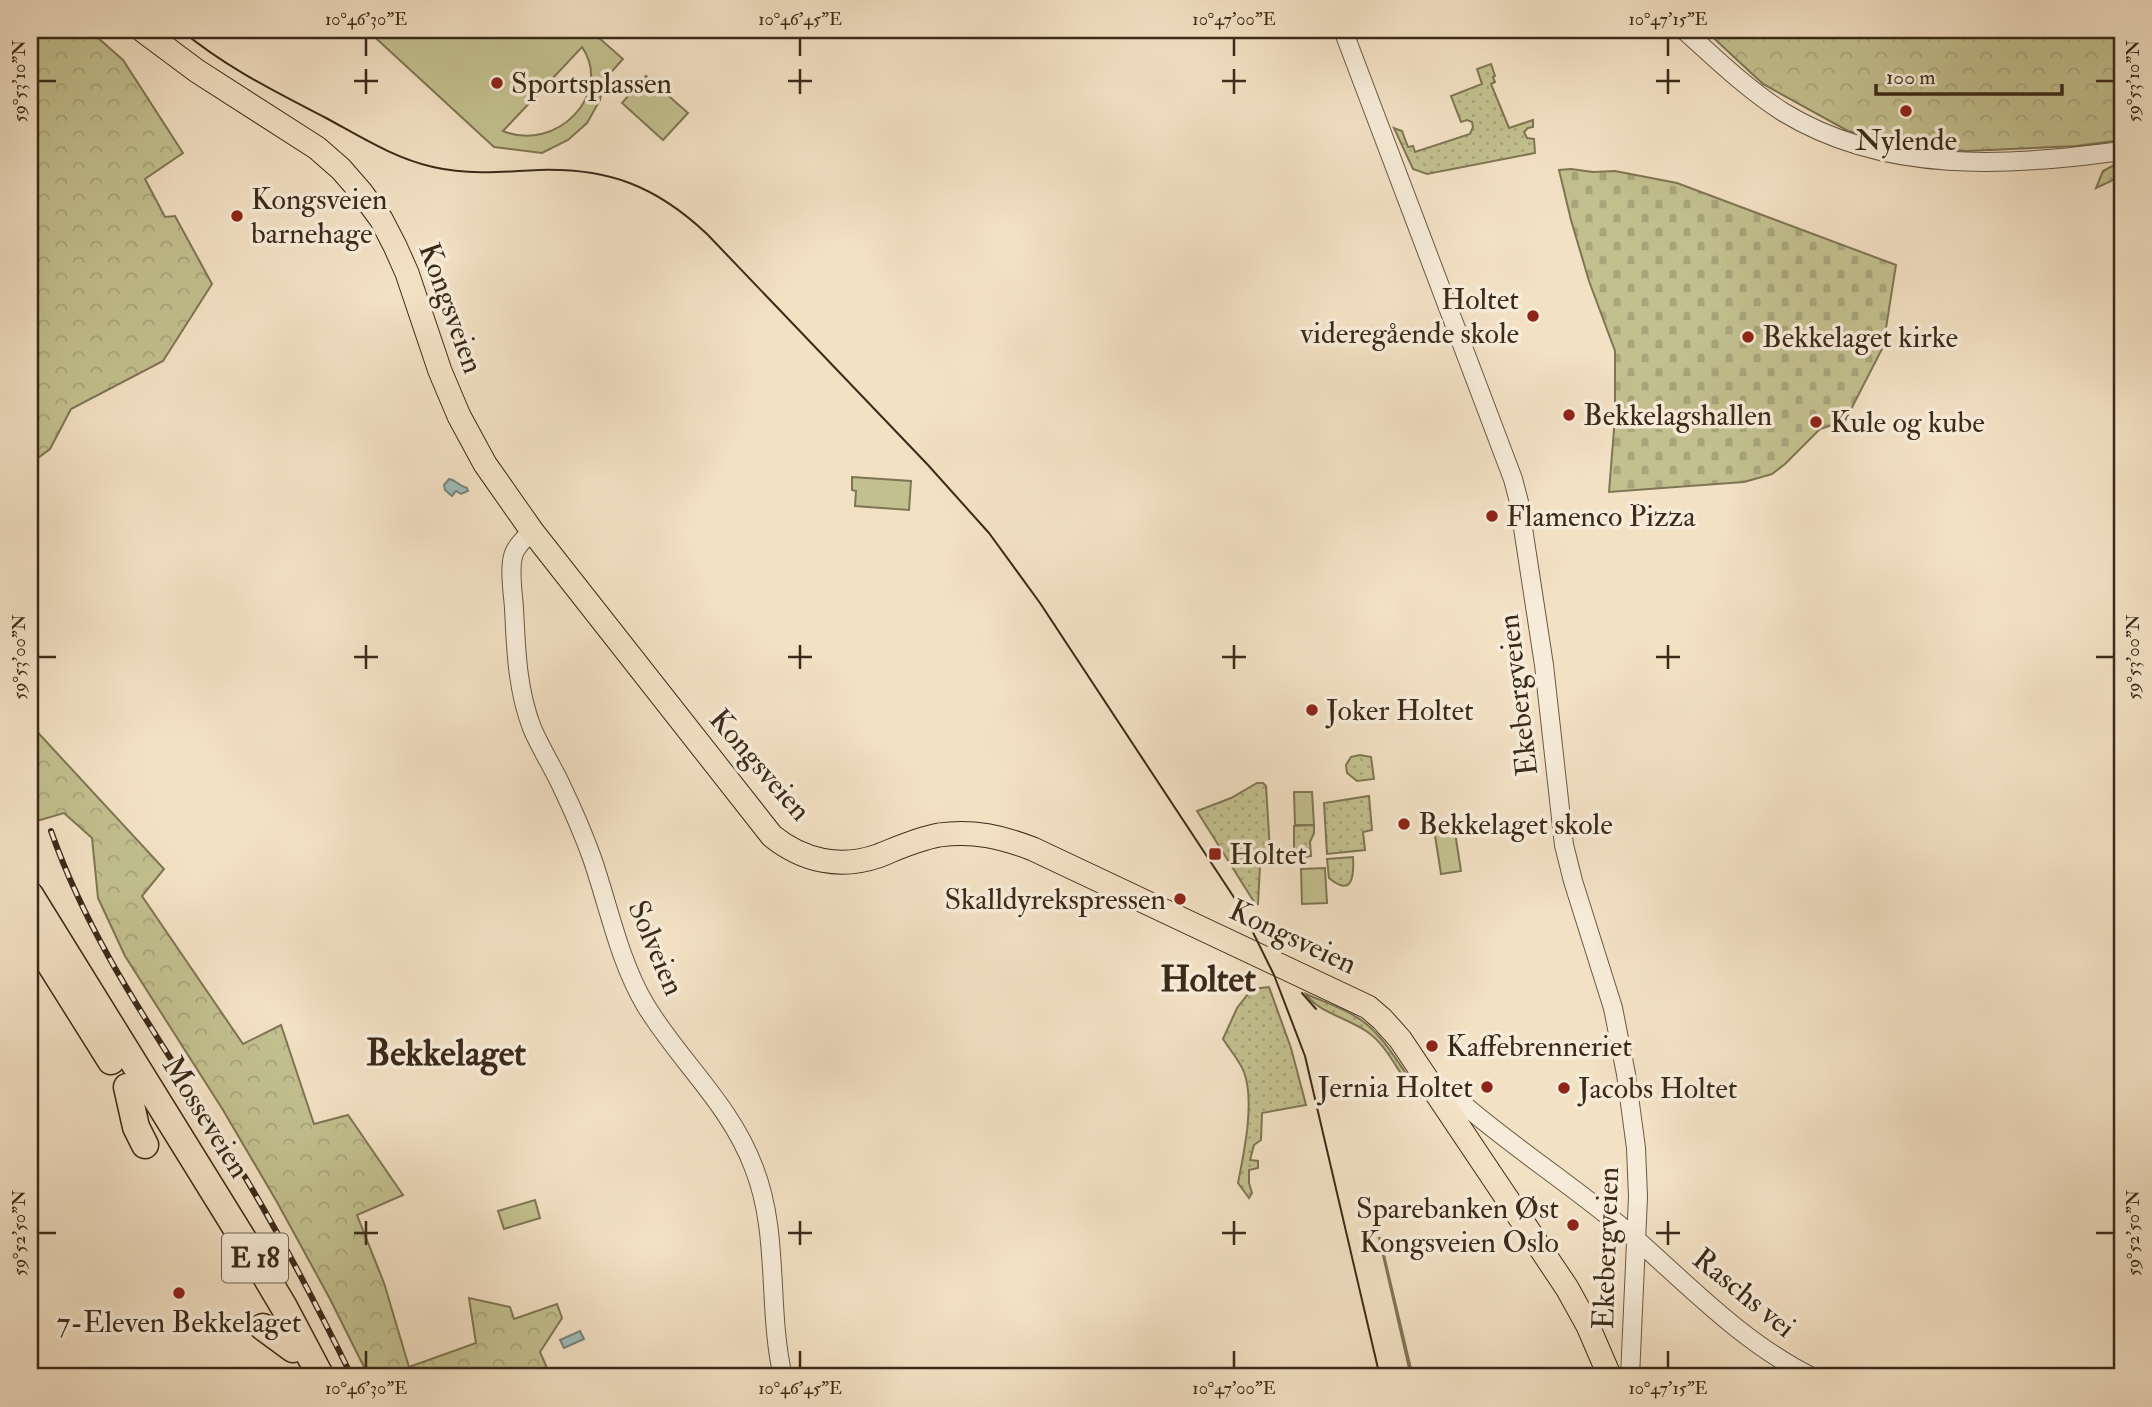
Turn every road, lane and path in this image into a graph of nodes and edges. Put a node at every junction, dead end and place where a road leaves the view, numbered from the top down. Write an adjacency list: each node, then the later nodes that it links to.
1 (142, 30): 5 (main road, Kongsveien)
2 (1343, 30): 13 (street, Ekebergveien)
3 (1685, 30): 4 (street)
4 (2122, 151)
5 (532, 531): 11 (main road, Kongsveien); 18 (street, Solveien)
6 (30, 895): 9 (highway, Mosseveien / E 18)
7 (30, 922): 9 (highway, E 18)
8 (30, 932): 10 (highway, Mosseveien / E 18)
9 (72, 963): 17 (highway, Mosseveien / E 18)
10 (127, 1087): 12 (highway); 15 (highway, Mosseveien / E 18)
11 (1443, 1104): 13 (street, Raschs vei); 19 (main road, Kongsveien)
12 (145, 1145)
13 (1636, 1239): 20 (street, Ekebergveien); 21 (street, Raschs vei)
14 (263, 1327): 15 (highway, E 18)
15 (292, 1349): 16 (highway, Mosseveien / E 18)
16 (307, 1377)
17 (321, 1377)
18 (783, 1377)
19 (1609, 1377)
20 (1630, 1377)
21 (1812, 1377)

